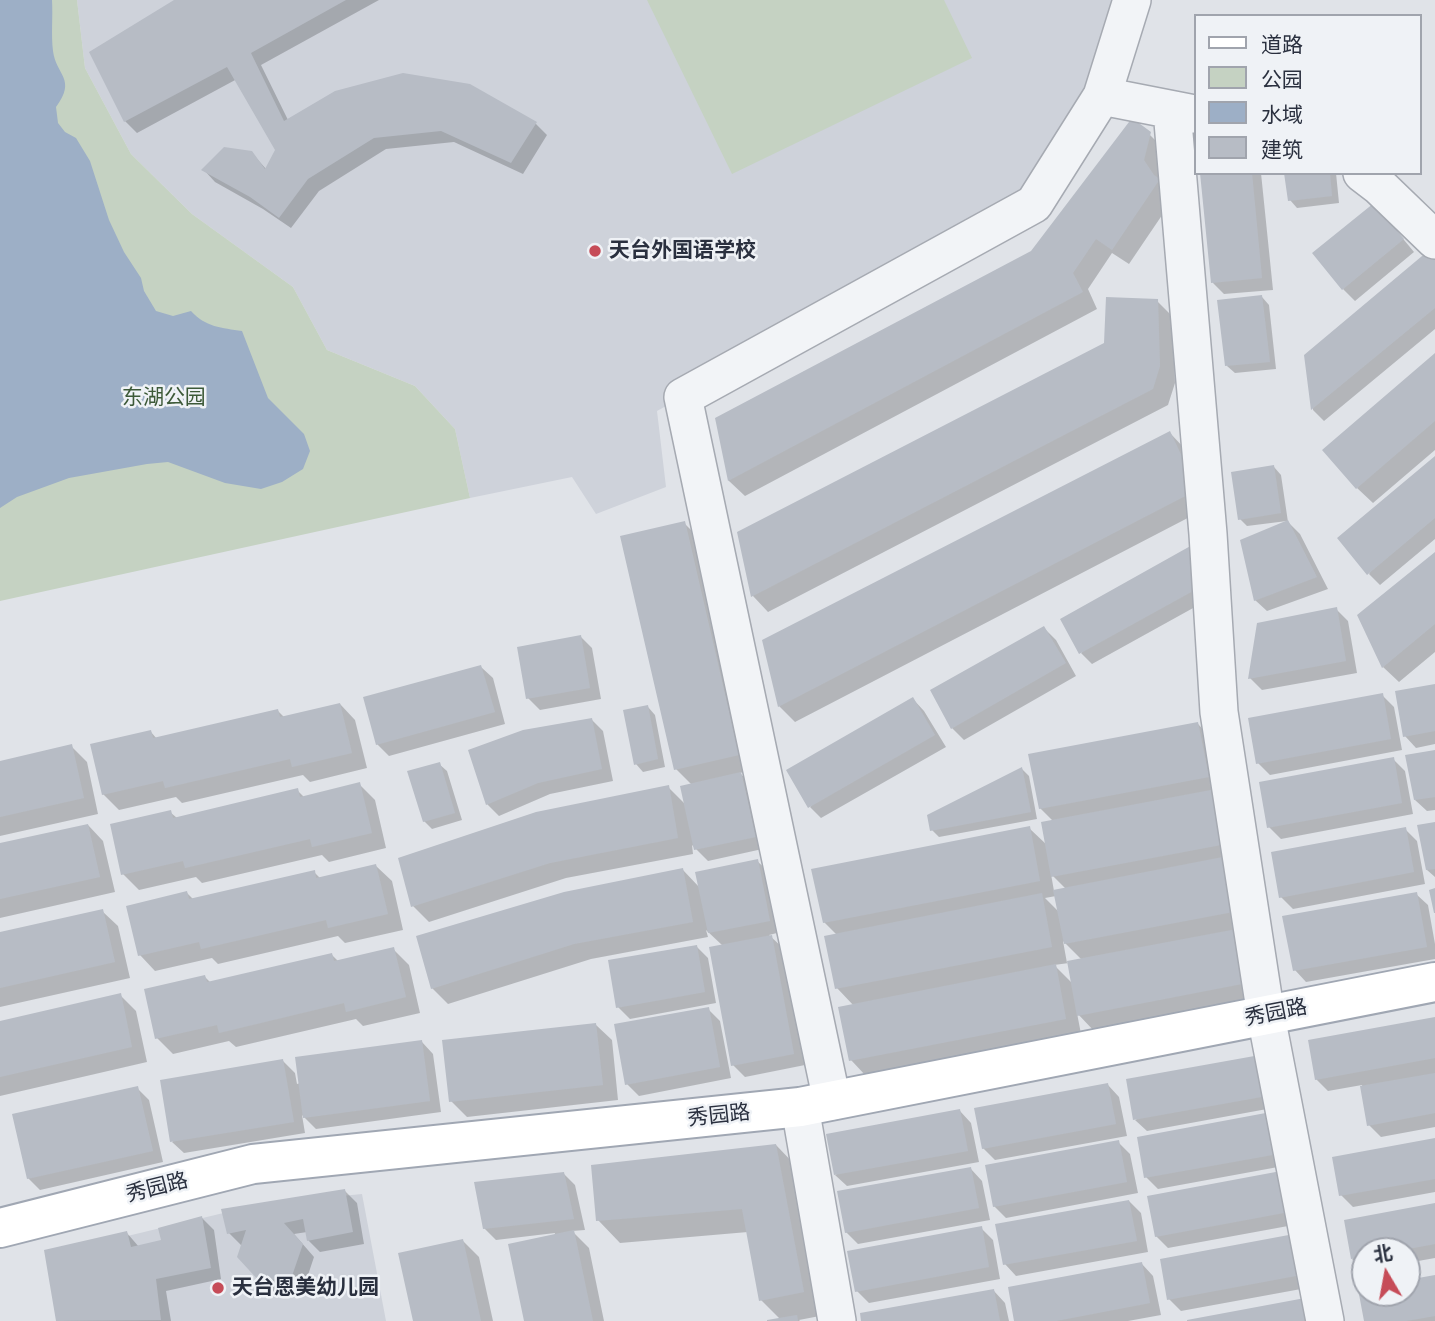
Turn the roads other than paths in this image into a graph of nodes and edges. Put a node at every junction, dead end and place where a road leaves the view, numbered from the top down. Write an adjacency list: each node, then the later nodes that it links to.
1 (1132, 0): 2 (street)
2 (1102, 96): 3 (street); 8 (street)
3 (1184, 112): 7 (street)
4 (1365, 175): 5 (street)
5 (1435, 240)
6 (1435, 982): 7 (main road, 秀园路)
7 (1266, 1016): 8 (main road, 秀园路); 11 (street)
8 (816, 1104): 9 (main road, 秀园路); 10 (street)
9 (0, 1228)
10 (837, 1321)
11 (1325, 1321)

